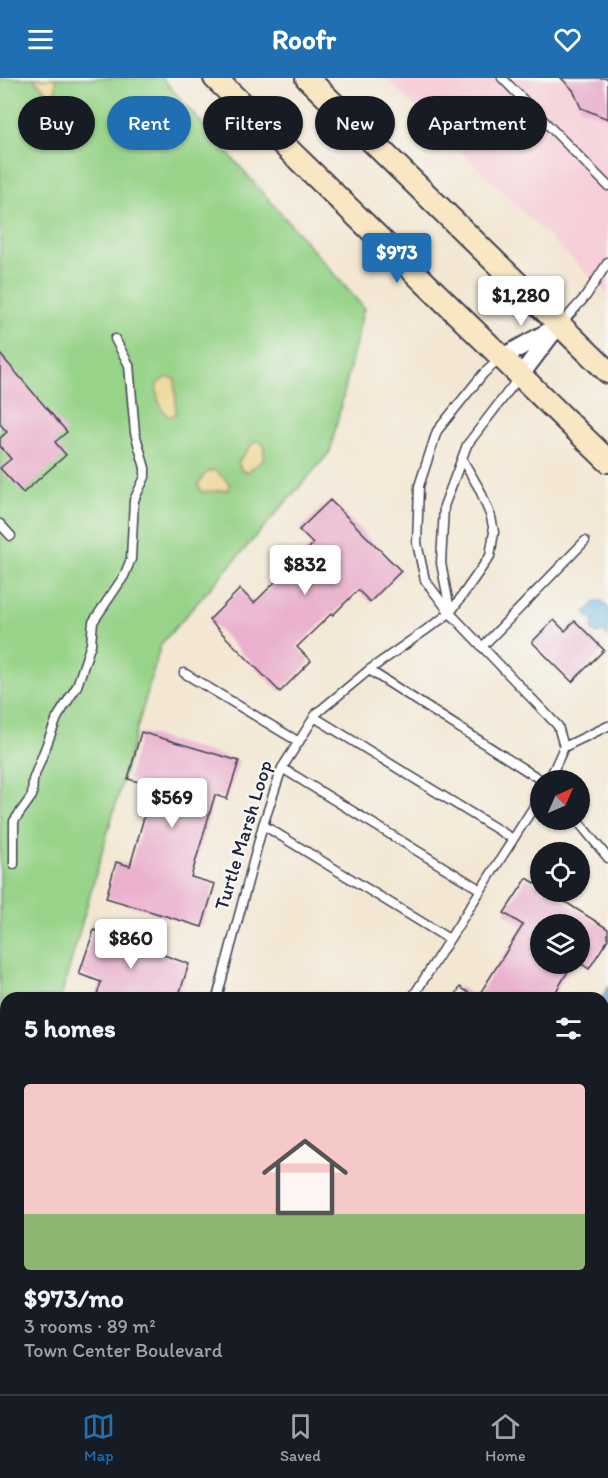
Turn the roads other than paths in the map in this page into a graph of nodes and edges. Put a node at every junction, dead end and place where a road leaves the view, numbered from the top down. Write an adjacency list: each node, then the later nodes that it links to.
1 (215, 78): 8 (main road)
2 (307, 78): 6 (main road)
3 (502, 78): 4 (lane)
4 (608, 186)
5 (608, 262): 6 (lane)
6 (558, 326): 8 (street); 9 (main road); 10 (street)
7 (116, 339): 32 (lane)
8 (501, 358): 10 (main road); 16 (lane)
9 (608, 372)
10 (520, 376): 11 (lane); 12 (main road)
11 (462, 459): 16 (lane); 16 (lane, Turtle Marsh Loop)
12 (608, 461)
13 (0, 524): 14 (lane)
14 (11, 536)
15 (585, 541): 17 (lane)
16 (450, 614): 17 (lane); 18 (lane, Turtle Marsh Loop)
17 (482, 647): 23 (lane)
18 (369, 670): 20 (lane, Turtle Marsh Loop); 26 (lane)
19 (184, 673): 22 (lane)
20 (314, 717): 22 (lane, Turtle Marsh Loop); 30 (lane)
21 (608, 726): 23 (lane)
22 (299, 742): 24 (lane, Turtle Marsh Loop)
23 (564, 747): 25 (lane)
24 (282, 768): 28 (lane, Turtle Marsh Loop); 33 (lane)
25 (554, 770)
26 (530, 773)
27 (530, 813): 30 (lane)
28 (264, 825): 34 (lane); 35 (lane, Turtle Marsh Loop)
29 (585, 830): 31 (lane)
30 (513, 839): 33 (lane)
31 (608, 858)
32 (14, 864)
33 (481, 890): 34 (lane)
34 (449, 939): 36 (lane)
35 (219, 992)
36 (416, 992)

